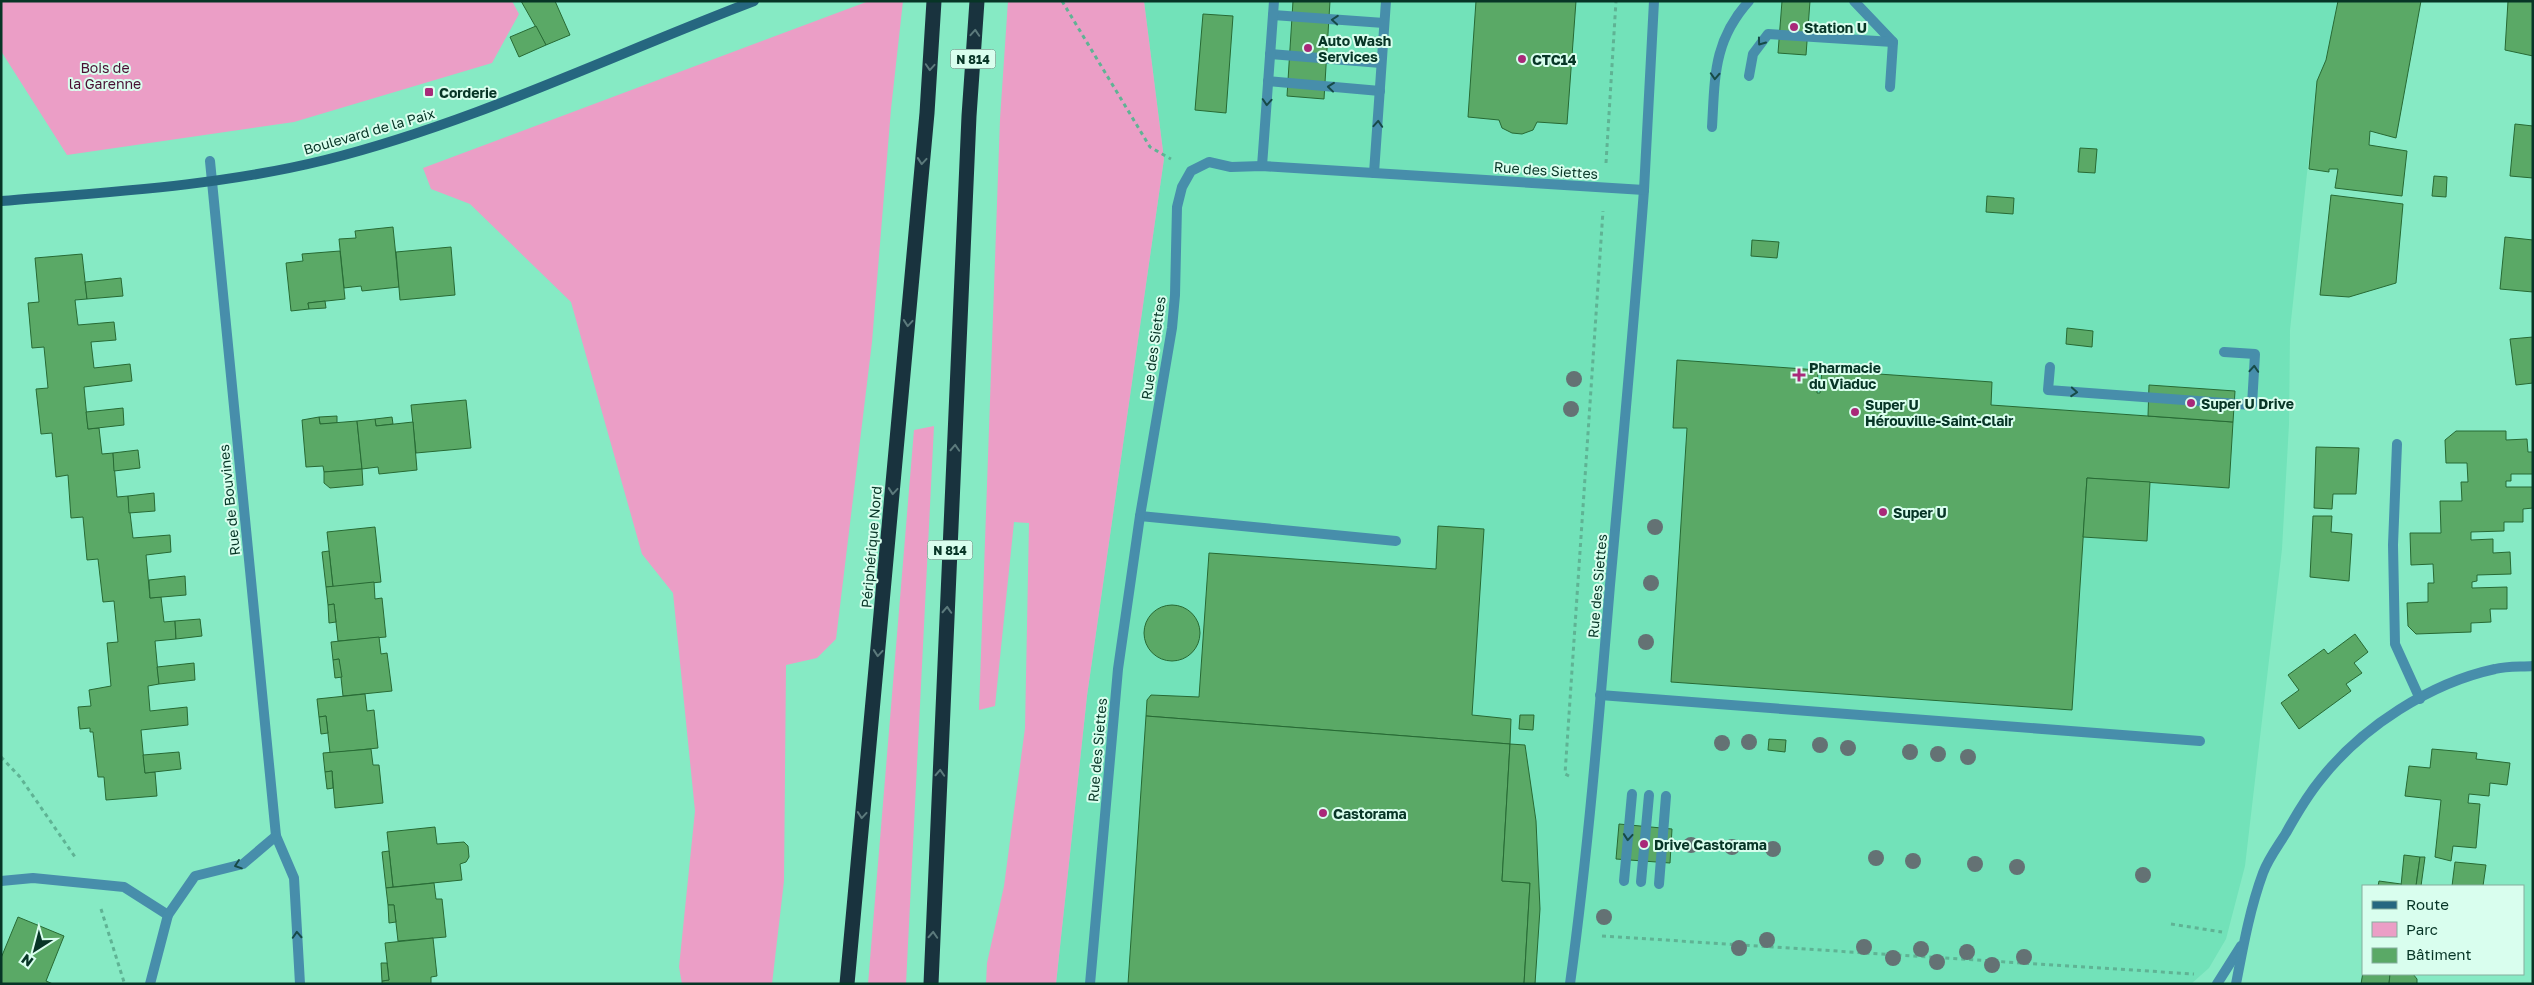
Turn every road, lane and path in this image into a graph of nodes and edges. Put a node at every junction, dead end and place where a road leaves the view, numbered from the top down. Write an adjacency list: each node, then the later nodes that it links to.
1 (754, 1): 25 (street, Boulevard de la Paix)
2 (934, 1): 59 (highway, Périphérique Nord / N 814, one-way to 59)
3 (977, 1): 60 (highway, N 814, one-way to 3)
4 (1062, 1): 23 (path)
5 (1274, 1): 11 (street)
6 (1386, 1): 12 (street)
7 (1616, 1): 26 (path)
8 (1654, 1): 27 (street, Rue des Siettes)
9 (1749, 1): 20 (street, one-way to 20)
10 (1854, 1): 13 (street)
11 (1273, 15): 12 (street, one-way to 11); 14 (street)
12 (1384, 24): 15 (street)
13 (1893, 42): 16 (street, one-way to 16); 18 (street)
14 (1270, 54): 15 (street); 17 (street)
15 (1381, 63): 19 (street)
16 (1749, 76)
17 (1268, 80): 19 (street, one-way to 17); 22 (street, one-way to 22)
18 (1890, 87)
19 (1380, 91): 24 (street, one-way to 19)
20 (1712, 127)
21 (210, 161): 25 (street, Rue de Bouvines)
22 (1262, 166): 23 (street, Rue des Siettes); 24 (street, Rue des Siettes)
23 (1190, 171): 32 (street, Rue des Siettes)
24 (1374, 173): 26 (street, Rue des Siettes)
25 (212, 181): 28 (street, Boulevard de la Paix); 43 (street, Rue de Bouvines)
26 (1605, 188): 27 (street, Rue des Siettes); 35 (path)
27 (1644, 190): 36 (street, Rue des Siettes)
28 (1, 201)
29 (2224, 352): 30 (street, one-way to 29)
30 (2050, 367)
31 (2397, 444): 37 (street)
32 (1140, 516): 33 (street); 61 (street, Rue des Siettes)
33 (1396, 541)
34 (2533, 666): 37 (street)
35 (1571, 678)
36 (1600, 694): 38 (street); 52 (street, Rue des Siettes)
37 (2420, 699): 54 (street)
38 (2200, 741)
39 (1, 757): 47 (path)
40 (1632, 794): 45 (street, one-way to 45)
41 (1649, 795): 46 (street)
42 (1666, 796): 48 (street)
43 (276, 836): 49 (street, one-way to 49); 58 (street, Rue de Bouvines, one-way to 43)
44 (1, 881): 47 (street)
45 (1624, 881)
46 (1641, 882)
47 (93, 883): 49 (street); 56 (path)
48 (1659, 884)
49 (168, 915): 57 (street)
50 (2171, 924): 51 (path)
51 (2219, 932): 53 (path); 54 (path)
52 (1576, 935): 55 (path); 62 (street, Rue des Siettes)
53 (2214, 939)
54 (2244, 941): 63 (street); 64 (street)
55 (2198, 968)
56 (125, 984)
57 (150, 984)
58 (300, 984)
59 (847, 984)
60 (931, 984)
61 (1090, 984)
62 (1570, 984)
63 (2218, 984)
64 (2236, 984)

